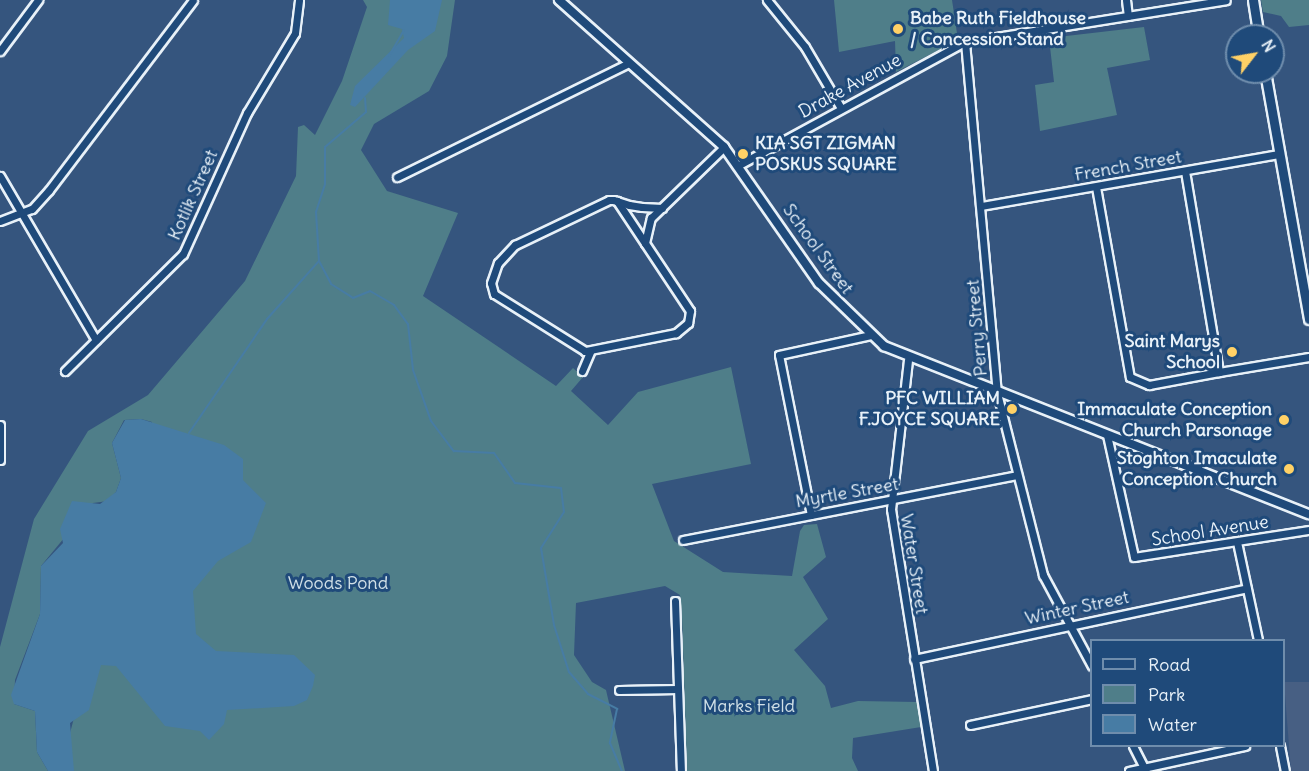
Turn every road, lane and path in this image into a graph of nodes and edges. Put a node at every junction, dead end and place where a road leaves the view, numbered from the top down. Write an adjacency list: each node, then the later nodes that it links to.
1 (38, 0): 12 (street)
2 (193, 0): 26 (street)
3 (298, 0): 31 (street, Kotlik Street)
4 (559, 0): 13 (street, School Street)
5 (767, 0): 15 (street)
6 (1126, 0): 9 (street)
7 (1226, 0): 9 (street, Drake Avenue)
8 (1253, 0): 10 (main road)
9 (1128, 16): 11 (street, Drake Avenue)
10 (1257, 24)
11 (965, 42): 15 (street, Drake Avenue); 24 (street, Perry Street)
12 (0, 51)
13 (629, 63): 16 (street, School Street); 21 (street)
14 (1268, 84): 17 (main road)
15 (840, 108): 18 (street, Drake Avenue)
16 (724, 147): 18 (street, School Street); 25 (street)
17 (1280, 154): 19 (street, French Street); 29 (main road)
18 (739, 165): 30 (street, School Street)
19 (1185, 171): 22 (street, French Street); 37 (street)
20 (0, 176): 26 (street)
21 (397, 177)
22 (1096, 187): 24 (street, French Street); 37 (street)
23 (617, 201): 25 (street); 28 (street); 32 (street)
24 (981, 206): 38 (street, Perry Street)
25 (662, 208): 28 (street)
26 (21, 213): 27 (street); 31 (street)
27 (0, 221)
28 (645, 243): 32 (street)
29 (1309, 319)
30 (871, 335): 34 (street, School Street); 45 (street)
31 (96, 340): 35 (street, Kotlik Street)
32 (590, 352): 36 (street)
33 (1309, 357): 37 (street)
34 (908, 360): 38 (street, School Street); 43 (street, Water Street)
35 (65, 371)
36 (582, 371)
37 (1219, 372)
38 (997, 393): 40 (street, School Street); 42 (street, Perry Street)
39 (0, 425): 41 (street)
40 (1107, 435): 44 (street, School Street); 48 (street, School Avenue)
41 (0, 460)
42 (1016, 476): 43 (street, Myrtle Street); 51 (street, Perry Street)
43 (891, 501): 45 (street, Myrtle Street); 53 (street, Water Street)
44 (1309, 514)
45 (811, 515): 47 (street, Myrtle Street)
46 (1309, 530): 48 (street, School Avenue)
47 (683, 540)
48 (1237, 542): 49 (street)
49 (1247, 588): 51 (street, Winter Street); 52 (street)
50 (675, 601): 55 (street)
51 (1070, 625): 53 (street, Winter Street); 54 (street, Perry Street)
52 (1258, 639)
53 (914, 659): 64 (street, Water Street)
54 (1090, 662)
55 (678, 689): 56 (street); 63 (street)
56 (619, 690)
57 (1090, 699): 58 (street)
58 (970, 725)
59 (1134, 747): 62 (street)
60 (1241, 747): 62 (street)
61 (1280, 747): 66 (street)
62 (1145, 769): 65 (street)
63 (681, 771)
64 (933, 771)
65 (1129, 771)
66 (1285, 771)

